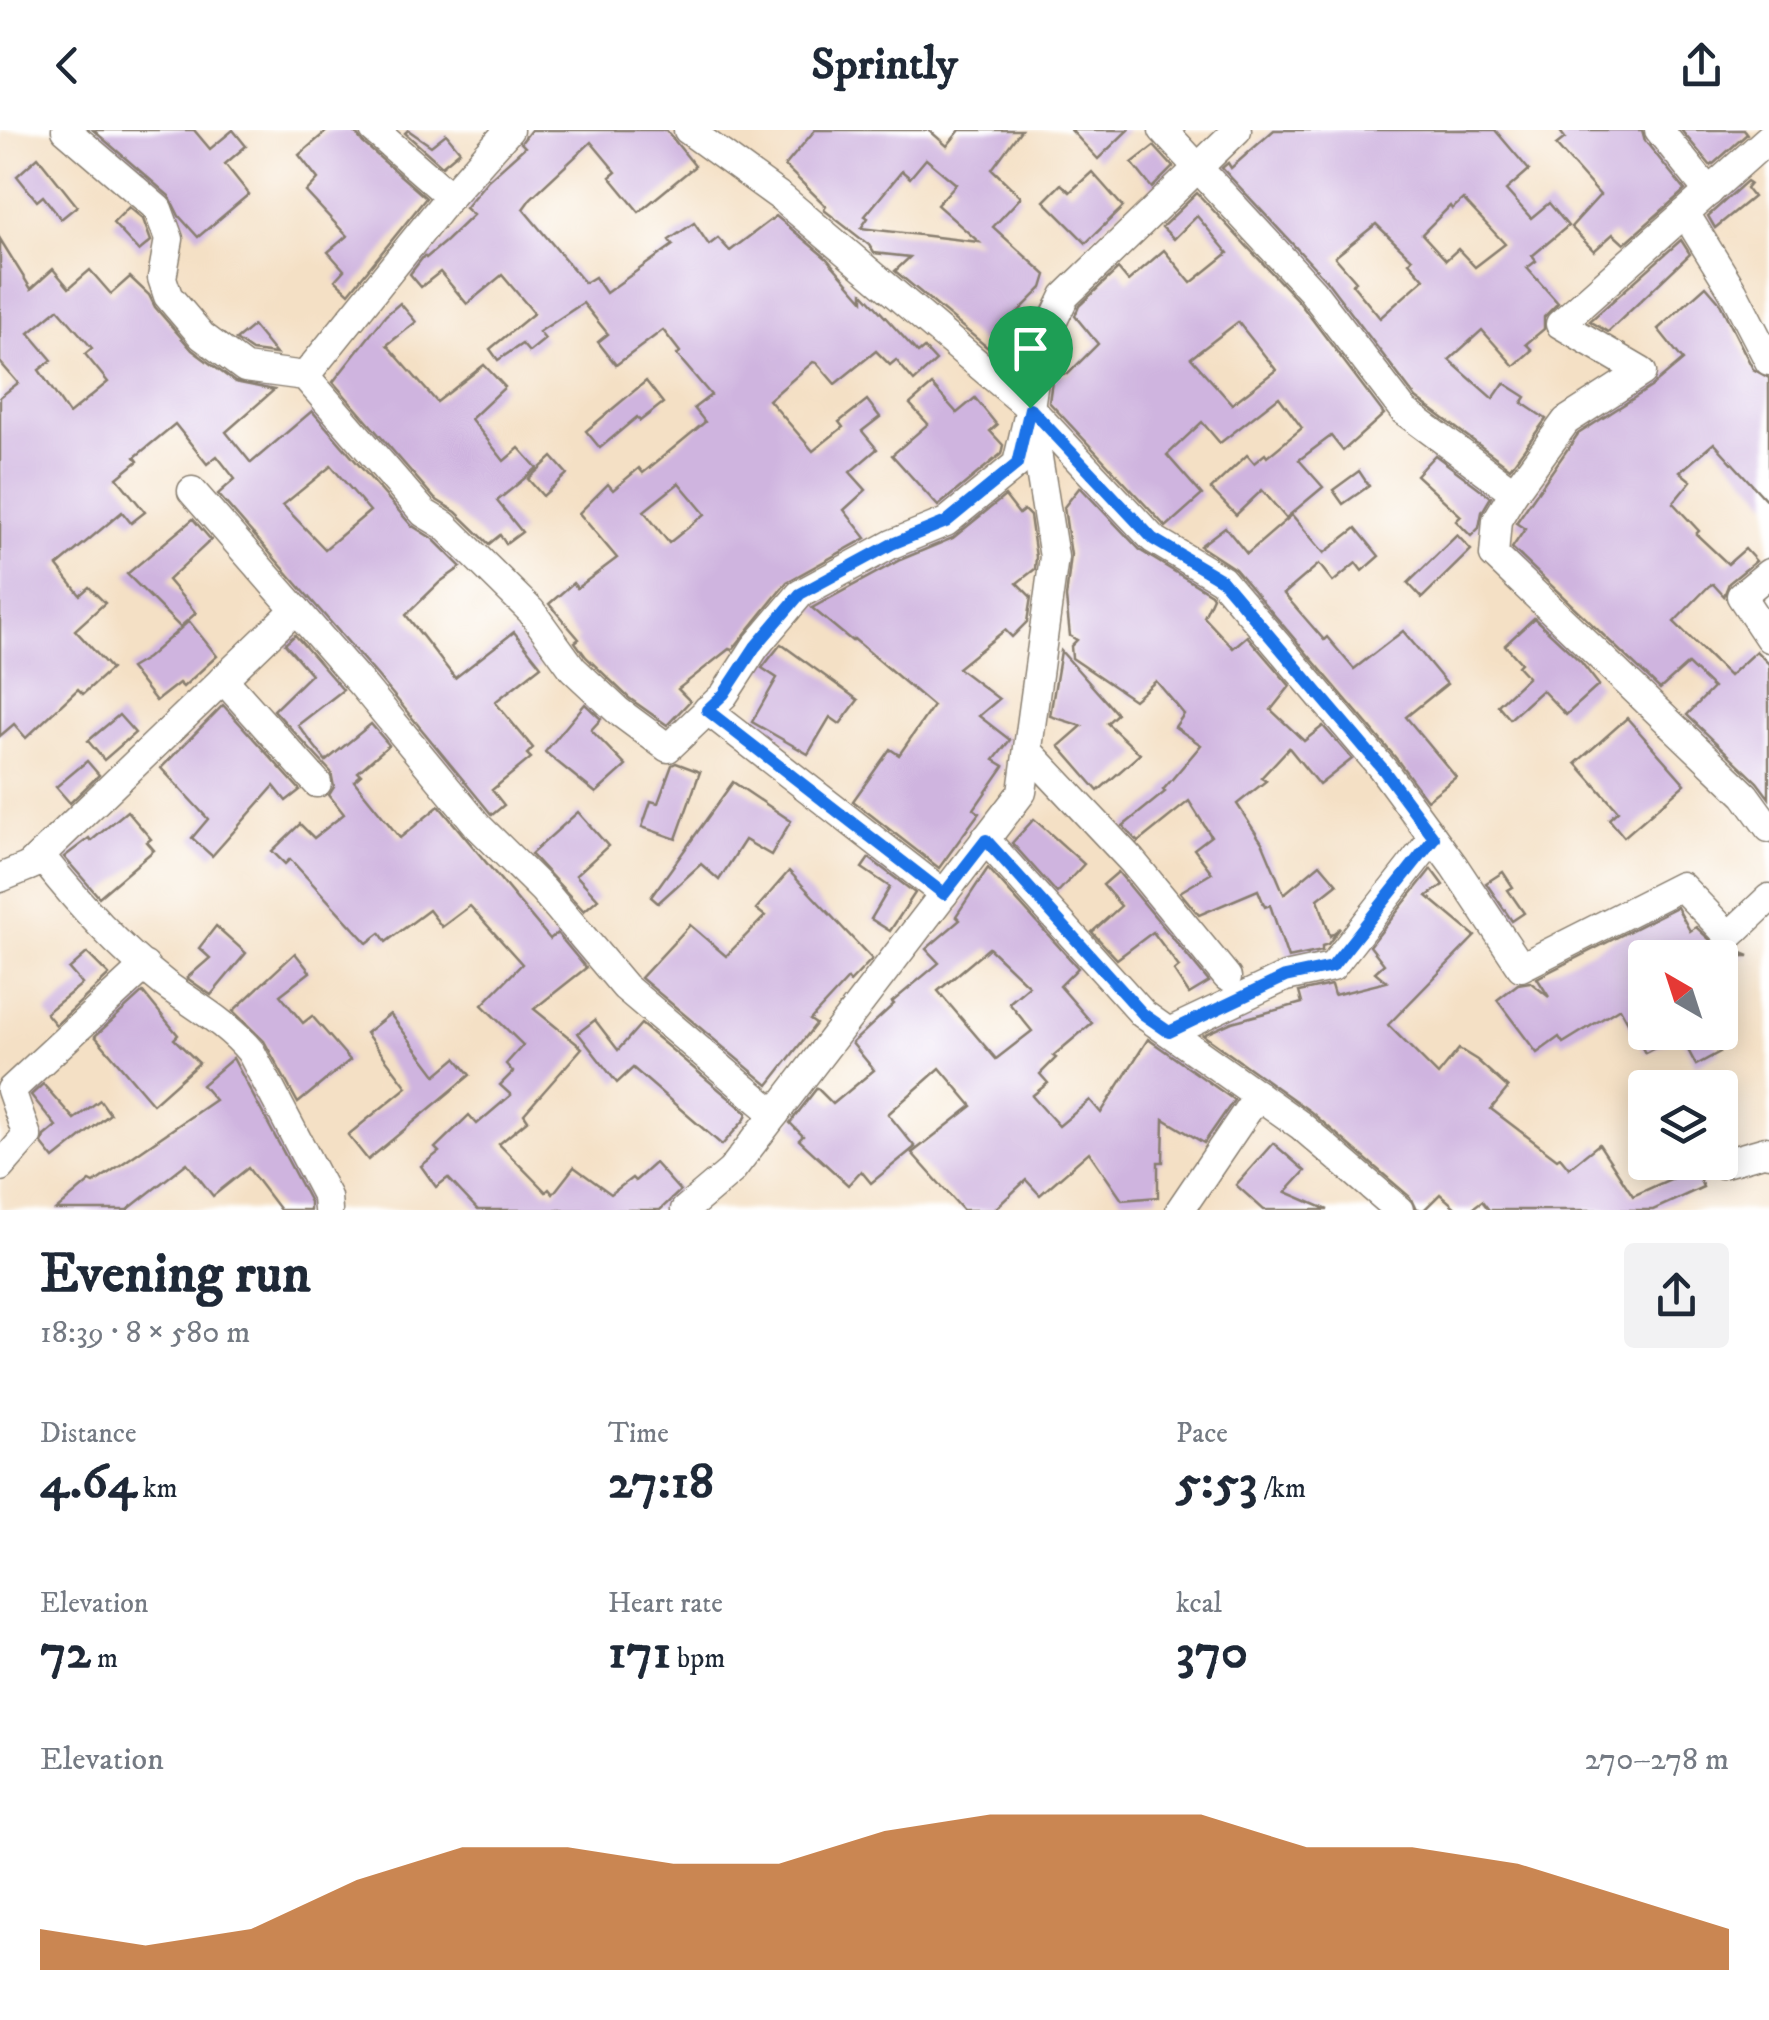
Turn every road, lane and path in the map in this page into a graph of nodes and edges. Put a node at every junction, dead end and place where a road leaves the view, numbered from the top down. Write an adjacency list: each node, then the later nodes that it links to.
1 (66, 130): 14 (street)
2 (374, 130): 11 (street)
3 (509, 130): 11 (street)
4 (688, 130): 15 (street)
5 (1163, 130): 9 (street)
6 (1238, 130): 9 (street)
7 (1659, 130): 10 (street)
8 (1769, 138): 10 (street)
9 (1198, 168): 15 (street); 17 (street)
10 (1709, 192): 12 (street)
11 (450, 196): 14 (street)
12 (1686, 213): 13 (street); 17 (street)
13 (1769, 361)
14 (304, 376): 22 (street)
15 (1030, 408): 22 (street); 23 (street); 26 (street)
16 (192, 491): 19 (street)
17 (1514, 492): 25 (street)
18 (1769, 574): 20 (street)
19 (296, 609): 21 (street); 36 (street)
20 (1769, 638)
21 (223, 679): 24 (street); 28 (street)
22 (707, 710): 30 (street)
23 (1028, 751): 27 (street); 33 (street)
24 (317, 782)
25 (1769, 828)
26 (1434, 838): 31 (street); 34 (street)
27 (986, 840): 30 (street); 34 (street)
28 (29, 866): 29 (street); 32 (street)
29 (0, 878)
30 (944, 894): 36 (street)
31 (1769, 898)
32 (145, 966): 39 (street); 40 (street)
33 (1227, 977)
34 (1169, 1032): 35 (street)
35 (1258, 1095): 42 (street); 43 (street)
36 (775, 1114): 41 (street)
37 (1769, 1153): 38 (street)
38 (1738, 1159)
39 (0, 1167)
40 (328, 1210)
41 (685, 1210)
42 (1180, 1210)
43 (1398, 1210)

